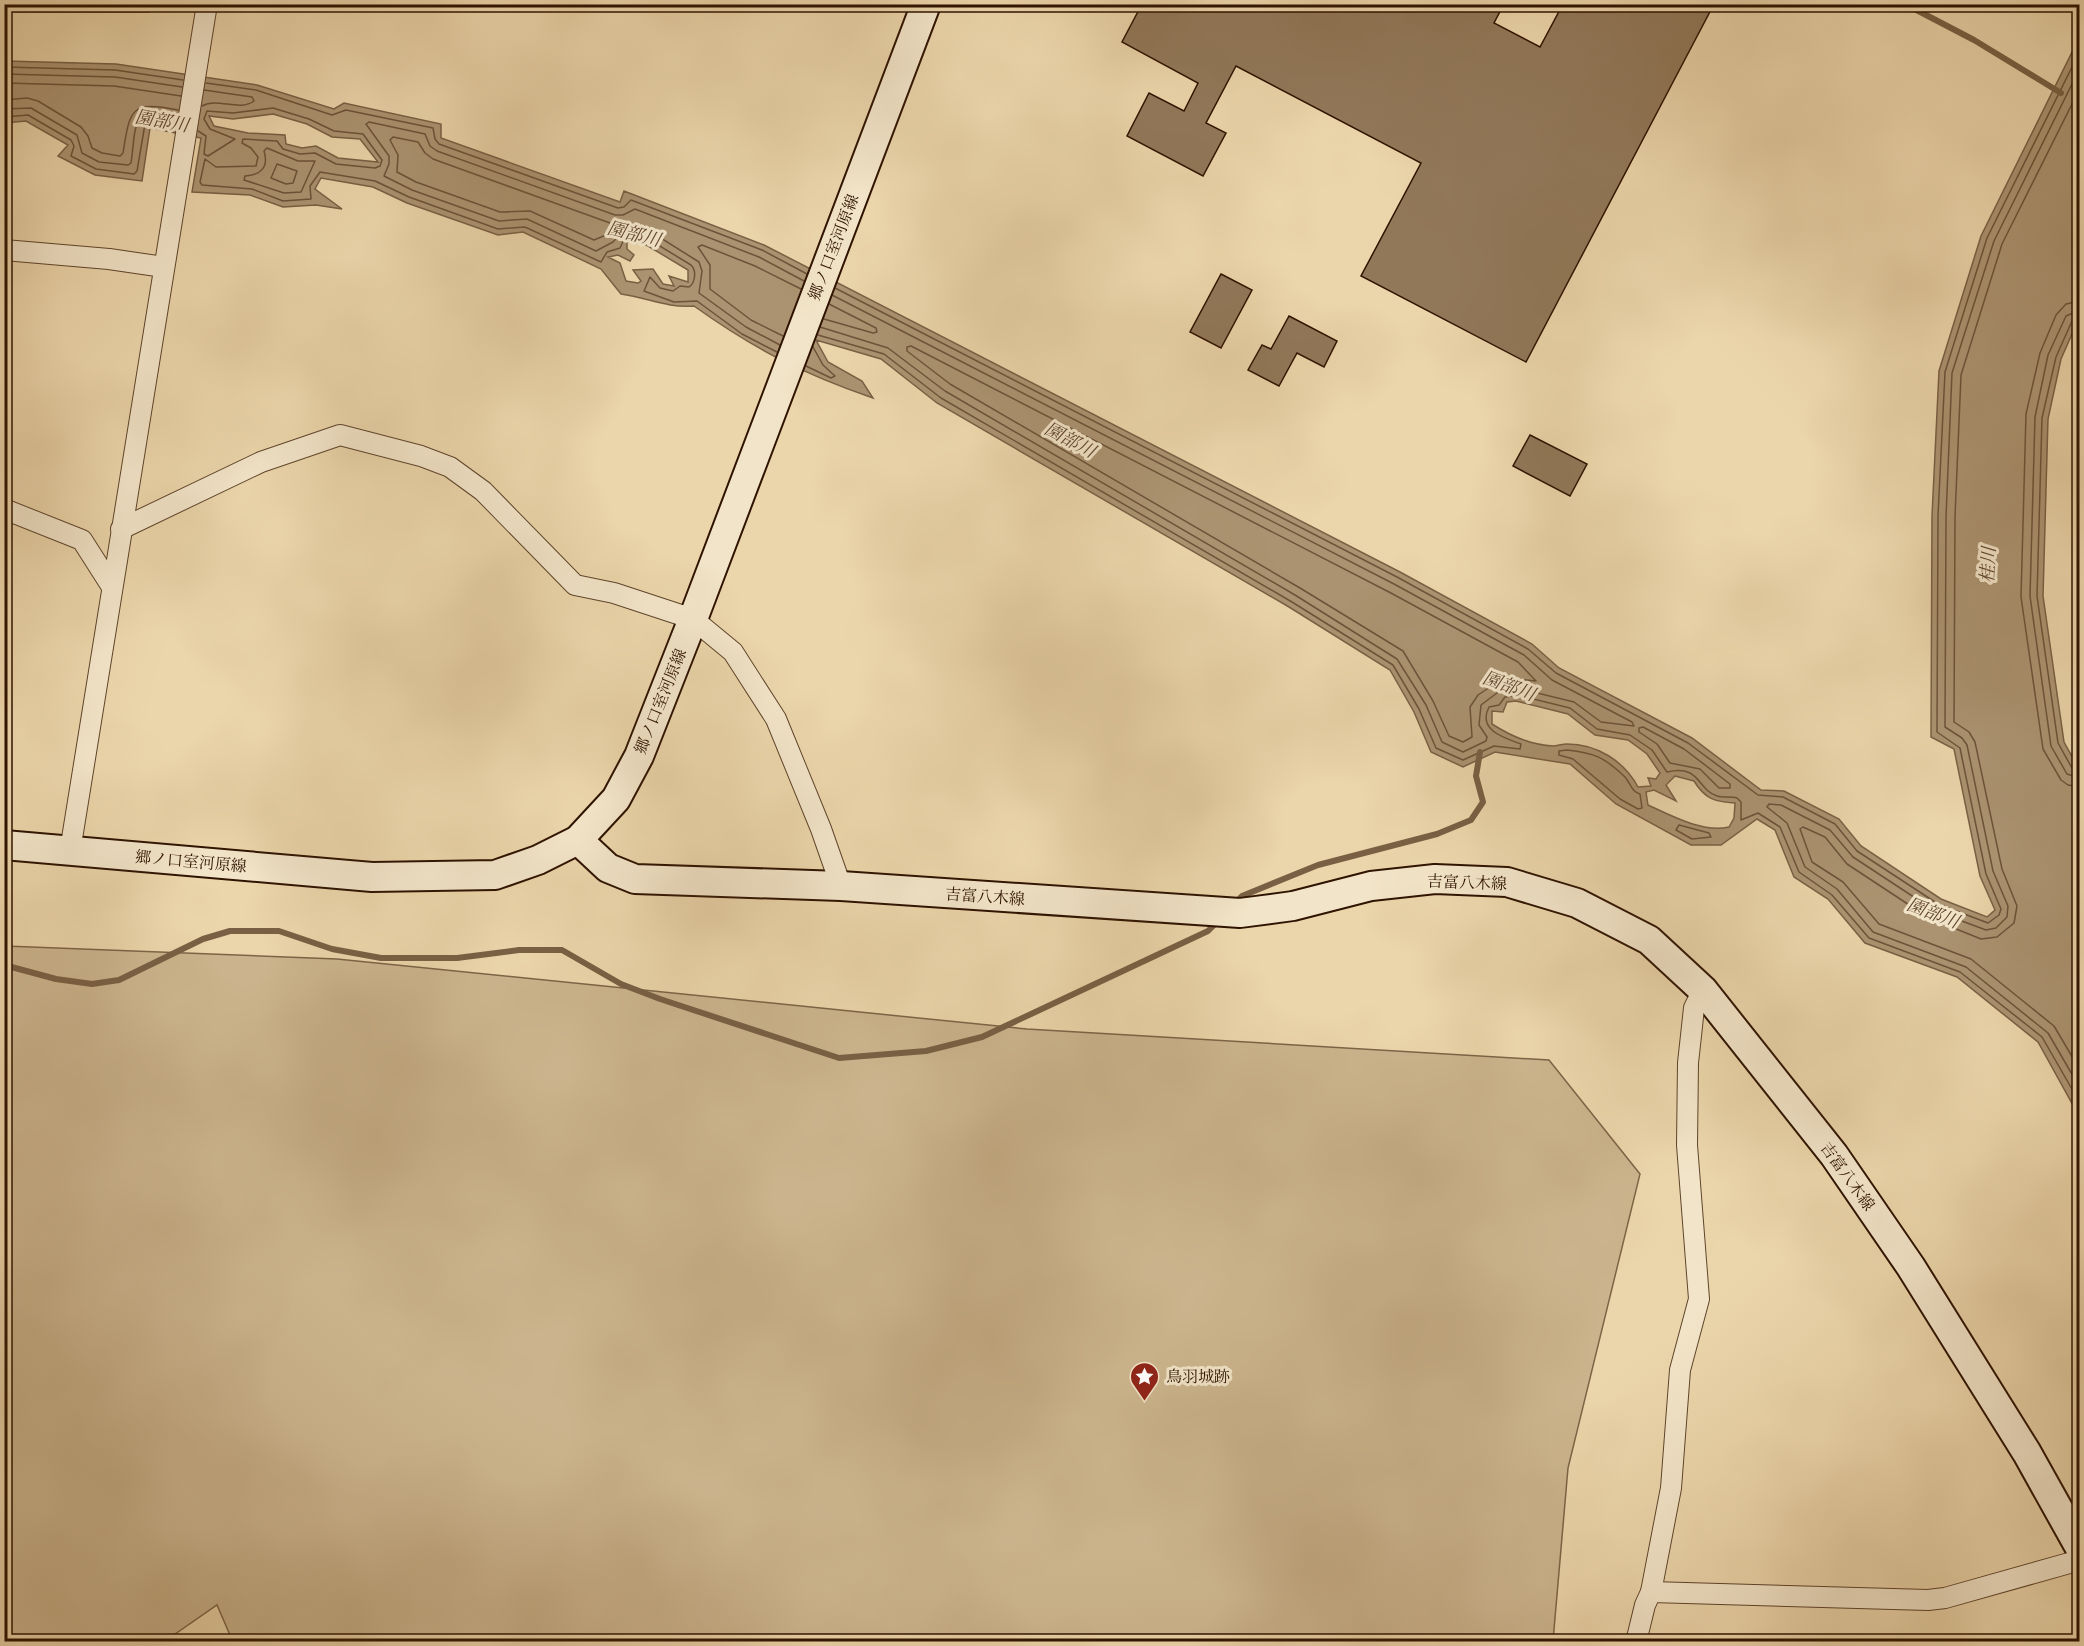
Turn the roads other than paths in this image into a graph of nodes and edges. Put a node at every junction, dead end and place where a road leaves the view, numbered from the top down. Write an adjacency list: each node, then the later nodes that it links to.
1 (207, 4): 4 (street)
2 (926, 4): 8 (main road, 郷ノ口室河原線)
3 (4, 250): 4 (street)
4 (165, 259): 6 (street)
5 (4, 509): 7 (street)
6 (121, 530): 7 (street); 8 (street)
7 (112, 587): 11 (street)
8 (693, 619): 9 (main road, 郷ノ口室河原線); 12 (street)
9 (578, 840): 11 (main road, 郷ノ口室河原線); 12 (main road, 吉富八木線)
10 (4, 845): 11 (main road, 郷ノ口室河原線)
11 (70, 851)
12 (841, 886): 13 (main road, 吉富八木線)
13 (1703, 990): 14 (main road, 吉富八木線); 16 (street)
14 (2079, 1548)
15 (2079, 1560): 16 (street)
16 (1651, 1592): 17 (street)
17 (1636, 1641)

